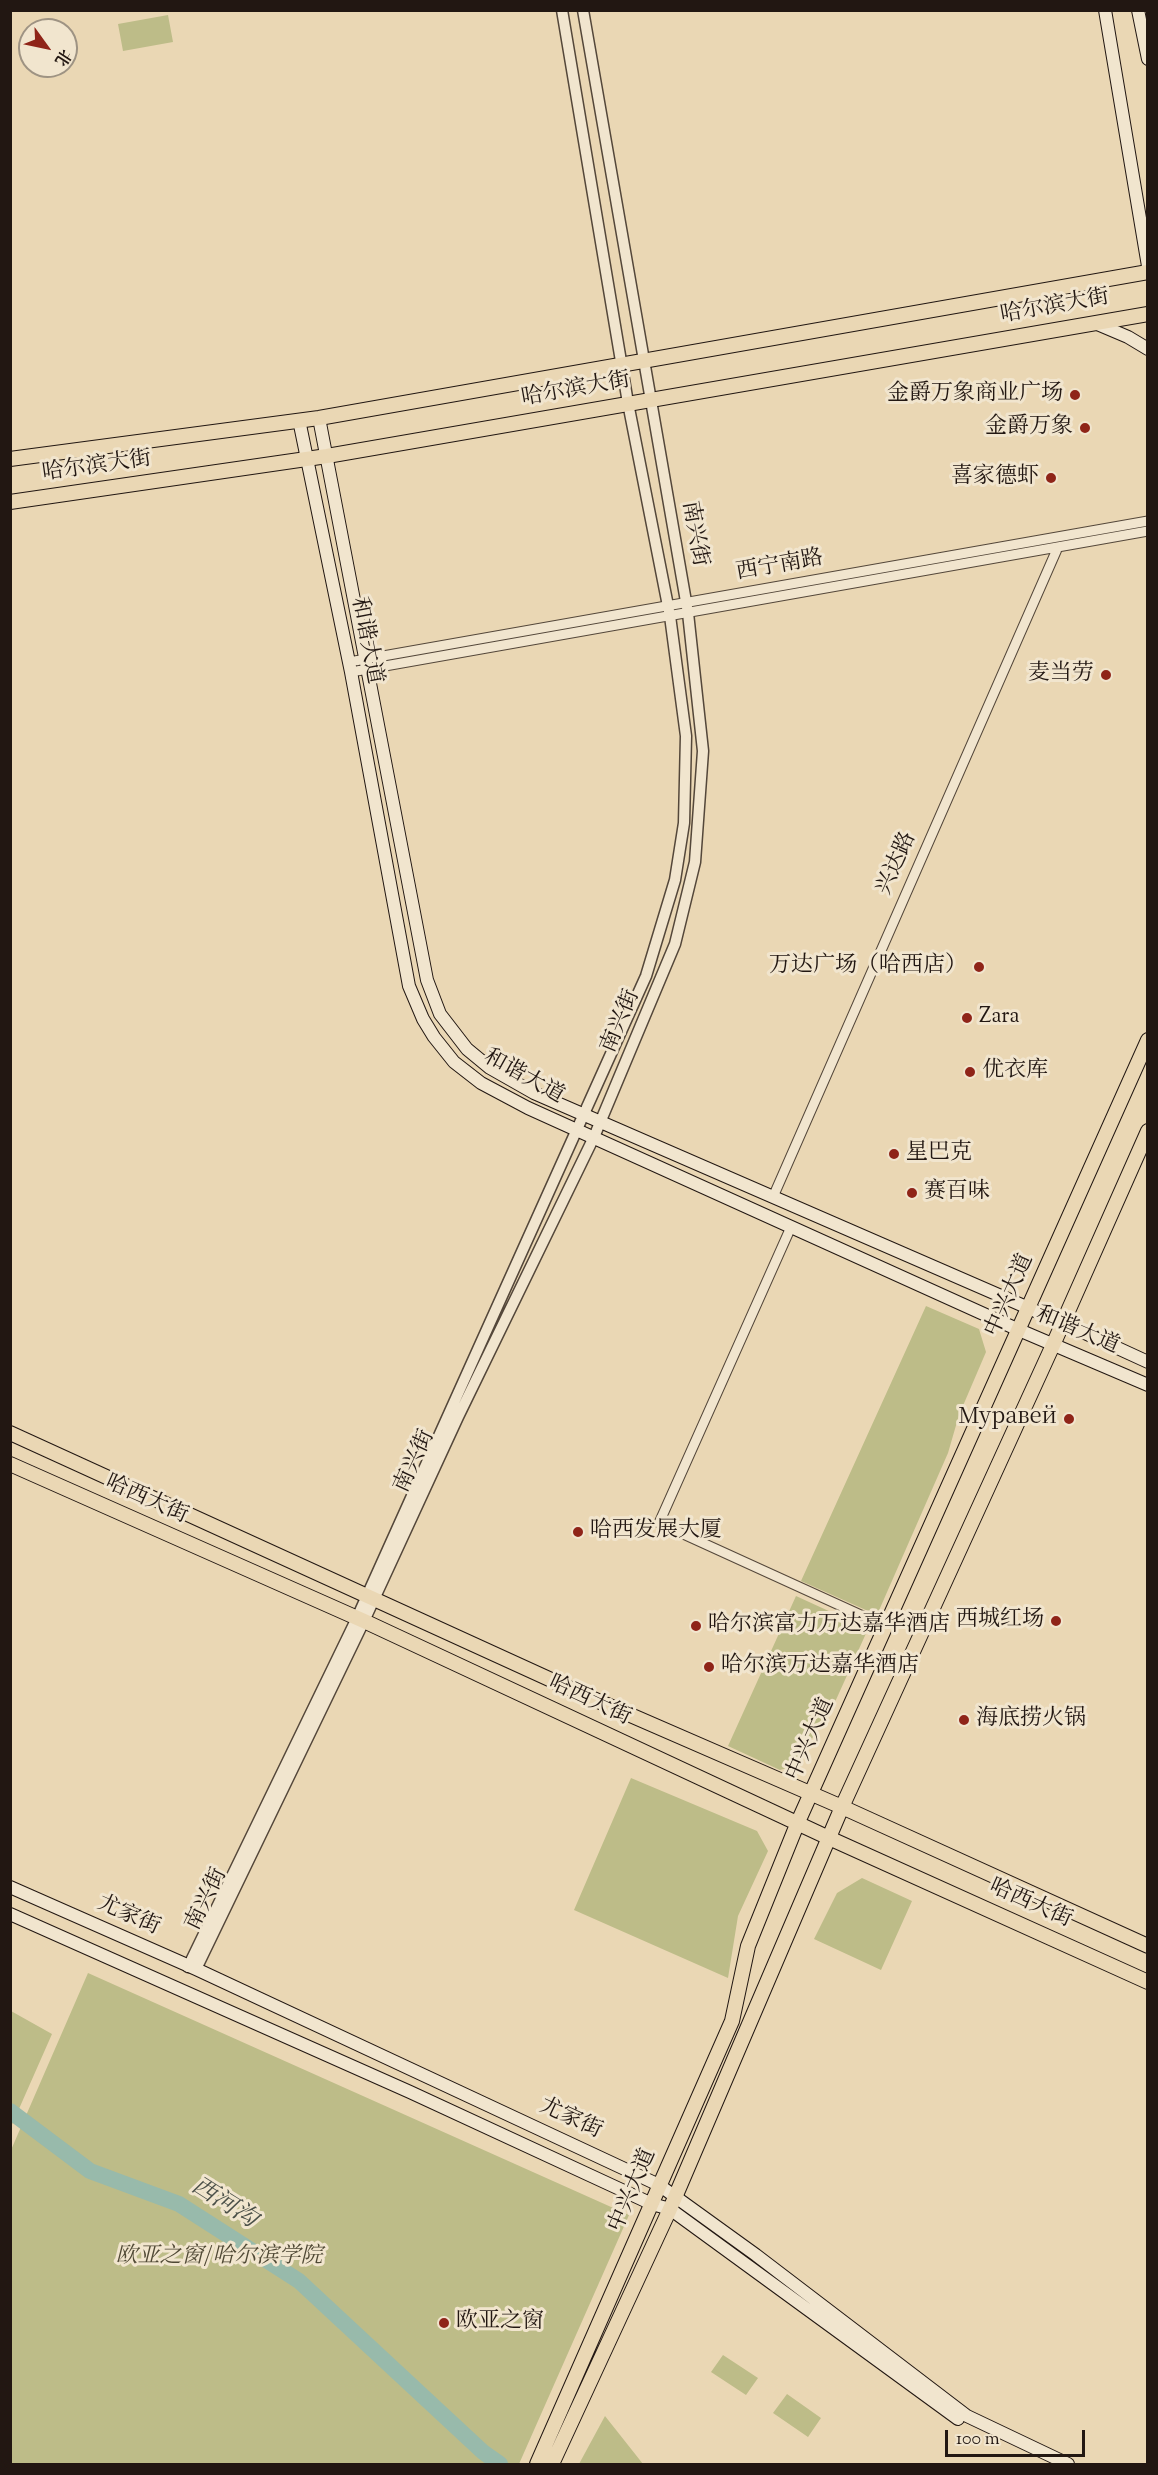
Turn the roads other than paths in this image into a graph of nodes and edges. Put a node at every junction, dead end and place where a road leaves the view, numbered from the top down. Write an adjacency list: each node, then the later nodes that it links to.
1 (562, 10): 12 (street, 南兴街)
2 (583, 10): 11 (street, 南兴街)
3 (1105, 10): 6 (main road)
4 (1138, 10): 5 (main road)
5 (1148, 59)
6 (1148, 266)
7 (1148, 272): 11 (main road, 哈尔滨大街)
8 (1148, 314): 9 (main road, 哈尔滨大街)
9 (1094, 322): 10 (main road); 13 (main road, 哈尔滨大街)
10 (1148, 349)
11 (643, 362): 12 (main road, 哈尔滨大街); 13 (street, 南兴街)
12 (622, 365): 14 (street, 南兴街); 15 (main road, 哈尔滨大街)
13 (649, 399): 14 (main road, 哈尔滨大街); 24 (street, 南兴街)
14 (628, 404): 17 (main road, 哈尔滨大街); 25 (street, 南兴街)
15 (319, 418): 16 (main road, 哈尔滨大街); 17 (main road, 和谐大道)
16 (299, 420): 18 (main road, 哈尔滨大街); 19 (main road, 和谐大道)
17 (327, 456): 19 (main road, 哈尔滨大街); 26 (main road, 和谐大道)
18 (10, 459)
19 (306, 459): 20 (main road, 哈尔滨大街); 27 (main road, 和谐大道)
20 (10, 502)
21 (1148, 521): 24 (street, 西宁南路)
22 (1148, 531): 23 (street, 西宁南路)
23 (1058, 547): 24 (street, 西宁南路); 34 (street, 兴达路)
24 (687, 608): 25 (street, 西宁南路); 30 (street, 南兴街)
25 (670, 611): 26 (street, 西宁南路); 29 (street, 南兴街)
26 (366, 664): 27 (street, 西宁南路); 29 (main road, 和谐大道)
27 (350, 667): 31 (main road, 和谐大道)
28 (1148, 1040): 36 (main road, 中兴大道)
29 (583, 1114): 30 (main road, 和谐大道); 31 (street, 南兴街)
30 (601, 1121): 33 (street, 南兴街); 34 (main road, 和谐大道)
31 (576, 1130): 33 (main road, 和谐大道); 44 (street, 南兴街)
32 (1148, 1131): 37 (main road, 中兴大道)
33 (594, 1137): 35 (main road, 和谐大道); 44 (street, 南兴街)
34 (773, 1197): 36 (main road, 和谐大道)
35 (791, 1227): 38 (main road, 和谐大道); 46 (street)
36 (1028, 1308): 37 (main road, 和谐大道); 38 (main road, 中兴大道)
37 (1063, 1323): 39 (main road, 中兴大道); 40 (main road, 和谐大道)
38 (1019, 1330): 39 (main road, 和谐大道); 46 (main road, 中兴大道)
39 (1053, 1345): 41 (main road, 和谐大道); 48 (main road, 中兴大道)
40 (1148, 1362)
41 (1148, 1385)
42 (10, 1433): 44 (main road, 哈西大街)
43 (10, 1464): 45 (main road, 哈西大街)
44 (370, 1597): 45 (street, 南兴街); 47 (main road, 哈西大街)
45 (361, 1619): 49 (main road, 哈西大街); 54 (street, 南兴街)
46 (885, 1626): 47 (main road, 中兴大道)
47 (811, 1794): 48 (main road, 哈西大街); 49 (main road, 中兴大道)
48 (842, 1807): 50 (main road, 中兴大道); 53 (main road, 哈西大街)
49 (798, 1822): 50 (main road, 哈西大街); 56 (main road, 中兴大道)
50 (829, 1838): 55 (main road, 哈西大街); 57 (main road, 中兴大道)
51 (10, 1887): 54 (main road, 尤家街)
52 (10, 1914): 58 (main road, 尤家街)
53 (1148, 1946)
54 (192, 1968): 56 (main road, 尤家街)
55 (1148, 1982)
56 (659, 2185): 57 (main road, 尤家街); 58 (main road, 中兴大道)
57 (673, 2203): 58 (main road, 尤家街); 59 (main road, 中兴大道); 60 (main road, 尤家街); 61 (main road, 尤家街)
58 (652, 2204): 59 (main road, 中兴大道)
59 (542, 2464)
60 (1049, 2464)
61 (1068, 2464)

